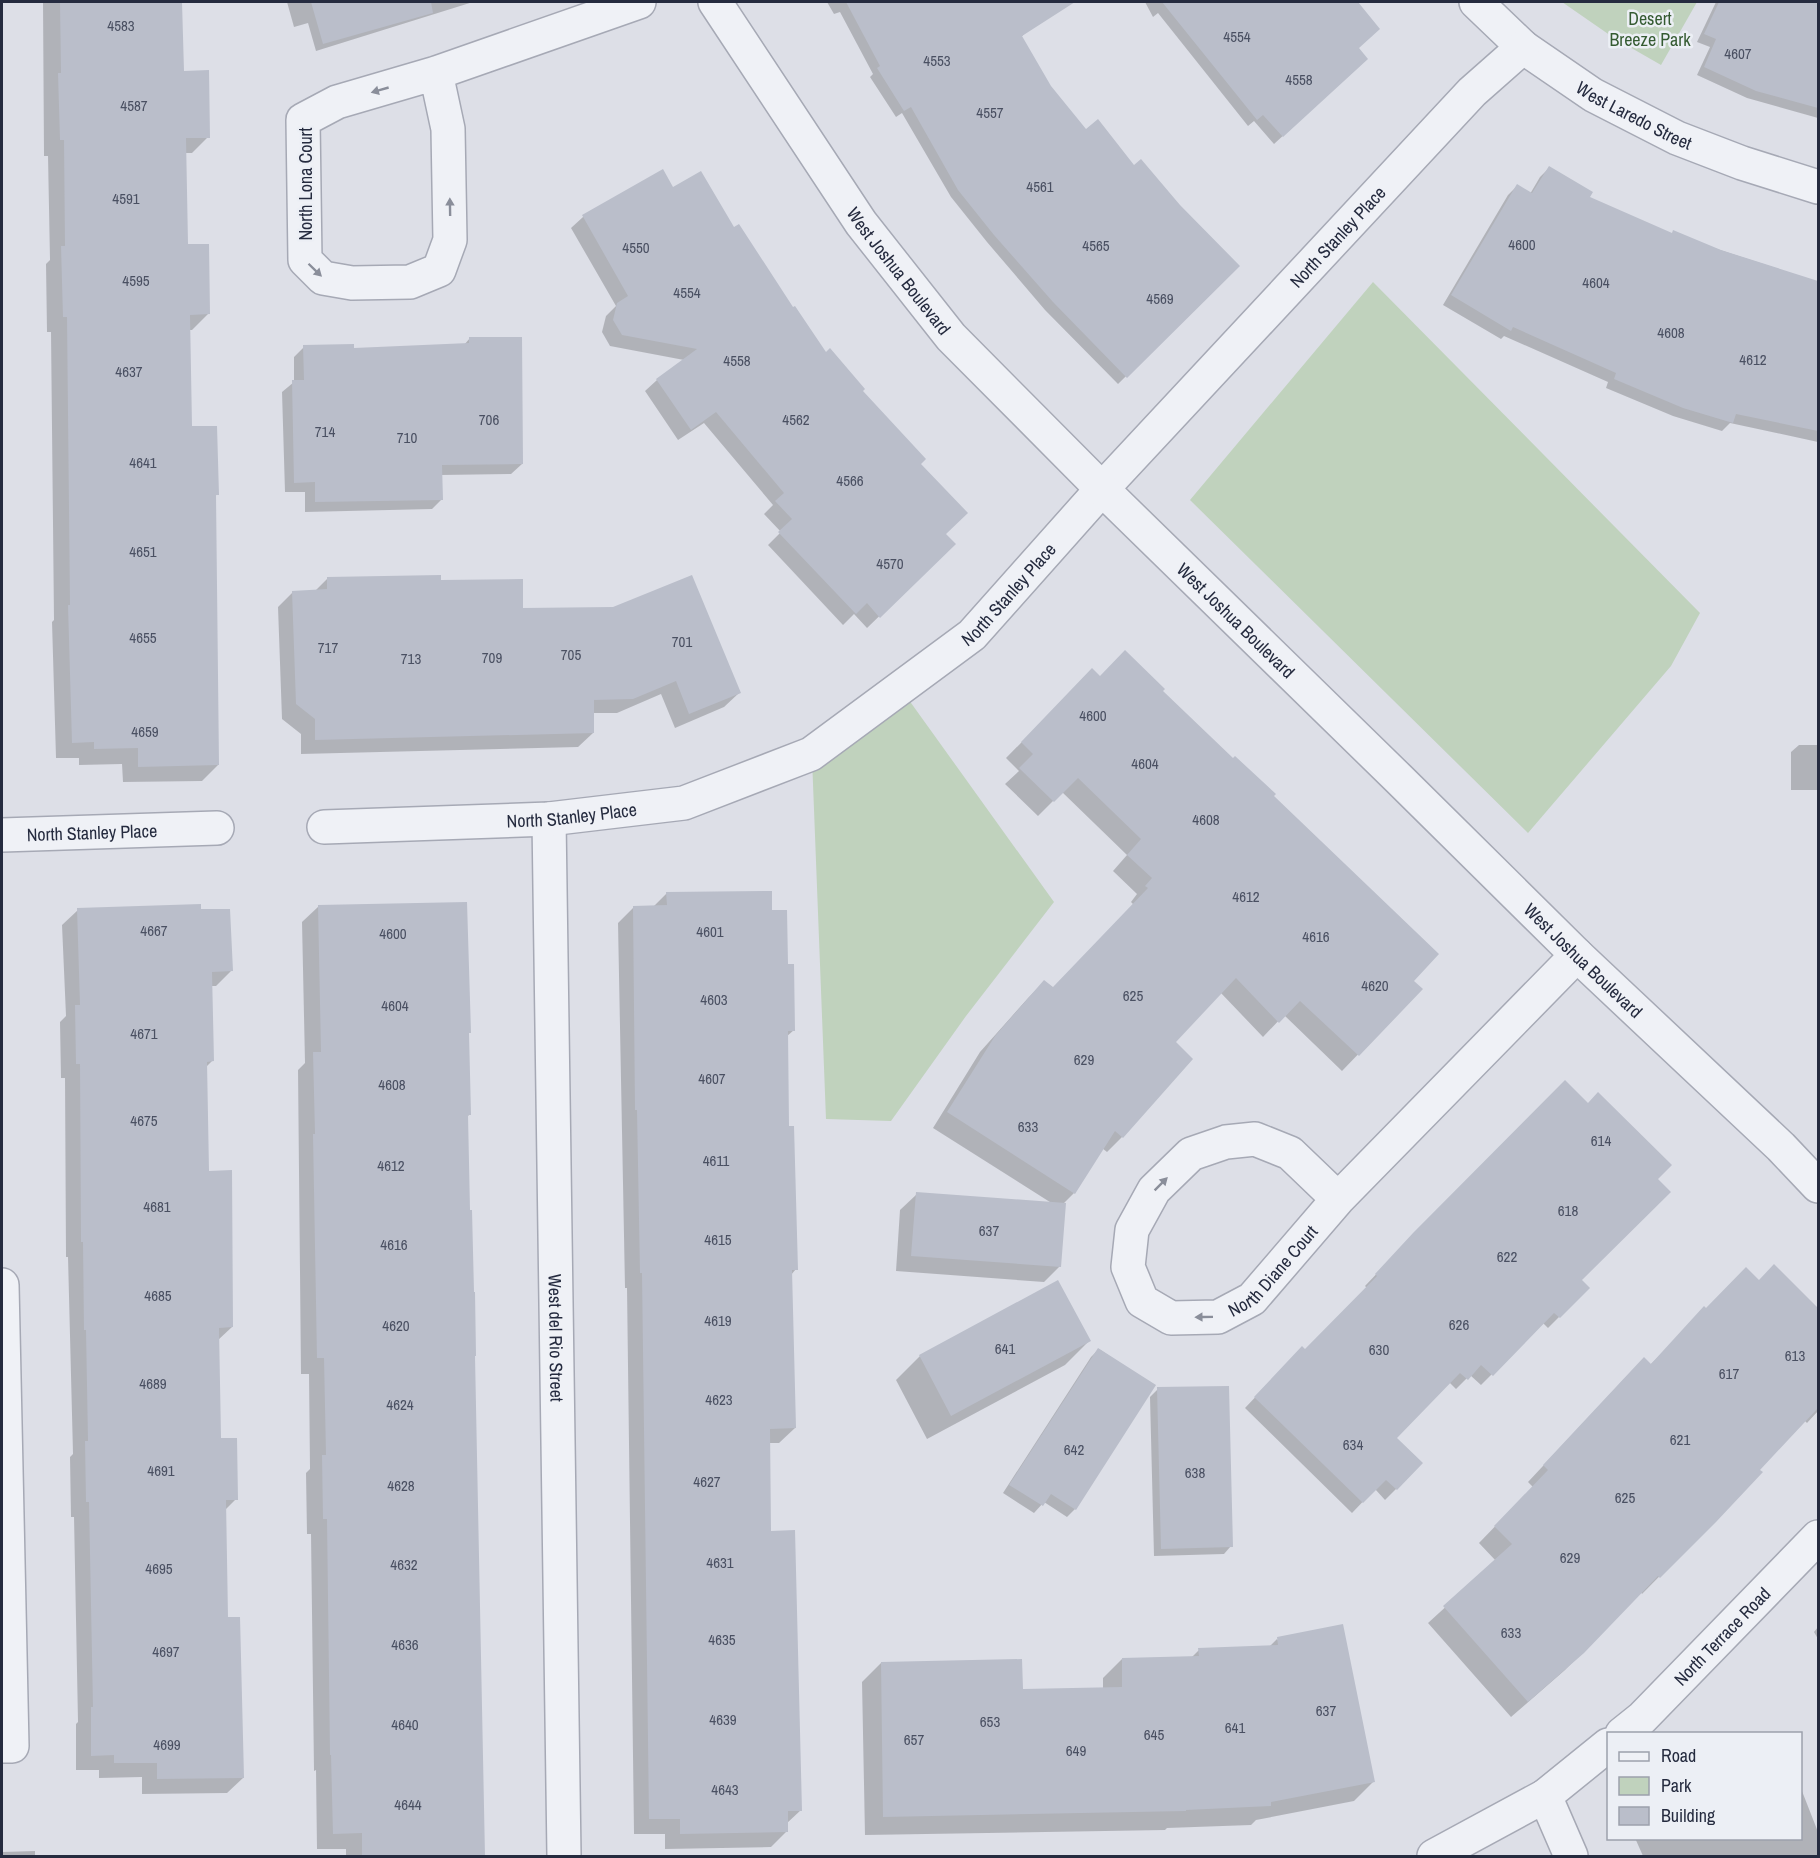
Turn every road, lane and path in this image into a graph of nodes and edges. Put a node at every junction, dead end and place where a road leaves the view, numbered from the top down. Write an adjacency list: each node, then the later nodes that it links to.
1 (639, 2): 5 (street, North Lona Court)
2 (715, 2): 7 (street, West Joshua Boulevard)
3 (1476, 2): 4 (street, West Laredo Street)
4 (1523, 47): 6 (street, West Laredo Street); 7 (street, North Stanley Place)
5 (436, 73): 5 (street, North Lona Court, one-way to 5)
6 (1818, 187)
7 (1102, 489): 8 (street, North Stanley Place); 12 (street, West Joshua Boulevard)
8 (549, 819): 9 (street, North Stanley Place); 21 (street, West del Rio Street)
9 (324, 826)
10 (217, 828): 11 (street, North Stanley Place)
11 (2, 835)
12 (1577, 956): 13 (street, West Joshua Boulevard); 14 (street, North Diane Court)
13 (1818, 1186)
14 (1338, 1199): 14 (street, North Diane Court, one-way to 14)
15 (2, 1285): 19 (street)
16 (1818, 1537): 17 (street, North Terrace Road)
17 (1624, 1732)
18 (1607, 1745): 20 (street)
19 (7, 1746)
20 (1545, 1796): 22 (street); 23 (street)
21 (564, 1857)
22 (1434, 1857)
23 (1571, 1857)

